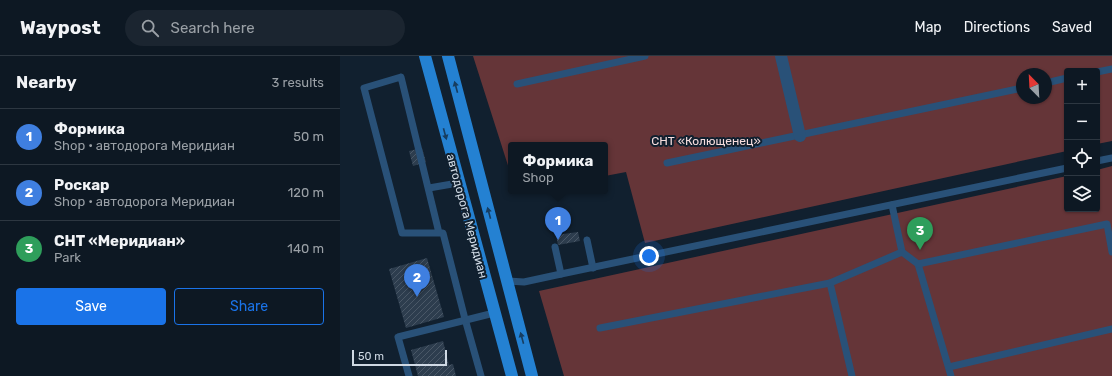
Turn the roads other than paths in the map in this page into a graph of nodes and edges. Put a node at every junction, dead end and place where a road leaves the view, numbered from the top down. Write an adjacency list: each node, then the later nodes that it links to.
1 (425, 56): 16 (main road, автодорога Меридиан, one-way to 16)
2 (448, 56): 27 (main road, автодорога Меридиан, one-way to 2)
3 (645, 56): 9 (lane)
4 (781, 56): 11 (street)
5 (1112, 69): 6 (lane)
6 (1100, 71)
7 (1064, 79): 8 (lane)
8 (1052, 82)
9 (517, 84)
10 (1016, 89): 11 (lane)
11 (800, 136): 14 (lane)
12 (1112, 158): 13 (lane)
13 (1100, 160)
14 (667, 163)
15 (1064, 169): 18 (lane)
16 (458, 183): 17 (lane); 29 (main road, автодорога Меридиан)
17 (429, 188): 19 (lane); 19 (lane)
18 (892, 205): 22 (lane); 25 (lane)
19 (439, 233): 31 (lane)
20 (587, 240): 25 (lane)
21 (555, 247): 26 (lane)
22 (902, 252): 24 (lane); 28 (lane)
23 (1112, 252): 24 (lane)
24 (918, 264): 34 (lane)
25 (593, 268): 26 (lane)
26 (561, 274): 27 (lane)
27 (508, 281): 29 (main road); 38 (main road, автодорога Меридиан, one-way to 27)
28 (830, 284): 32 (lane); 39 (lane)
29 (486, 286): 30 (main road, автодорога Меридиан)
30 (494, 312): 31 (lane); 37 (main road, автодорога Меридиан)
31 (465, 319): 35 (lane); 36 (lane)
32 (600, 328)
33 (1112, 329): 34 (lane)
34 (949, 367): 40 (lane)
35 (409, 376)
36 (481, 376)
37 (512, 376)
38 (532, 376)
39 (852, 376)
40 (951, 376)

